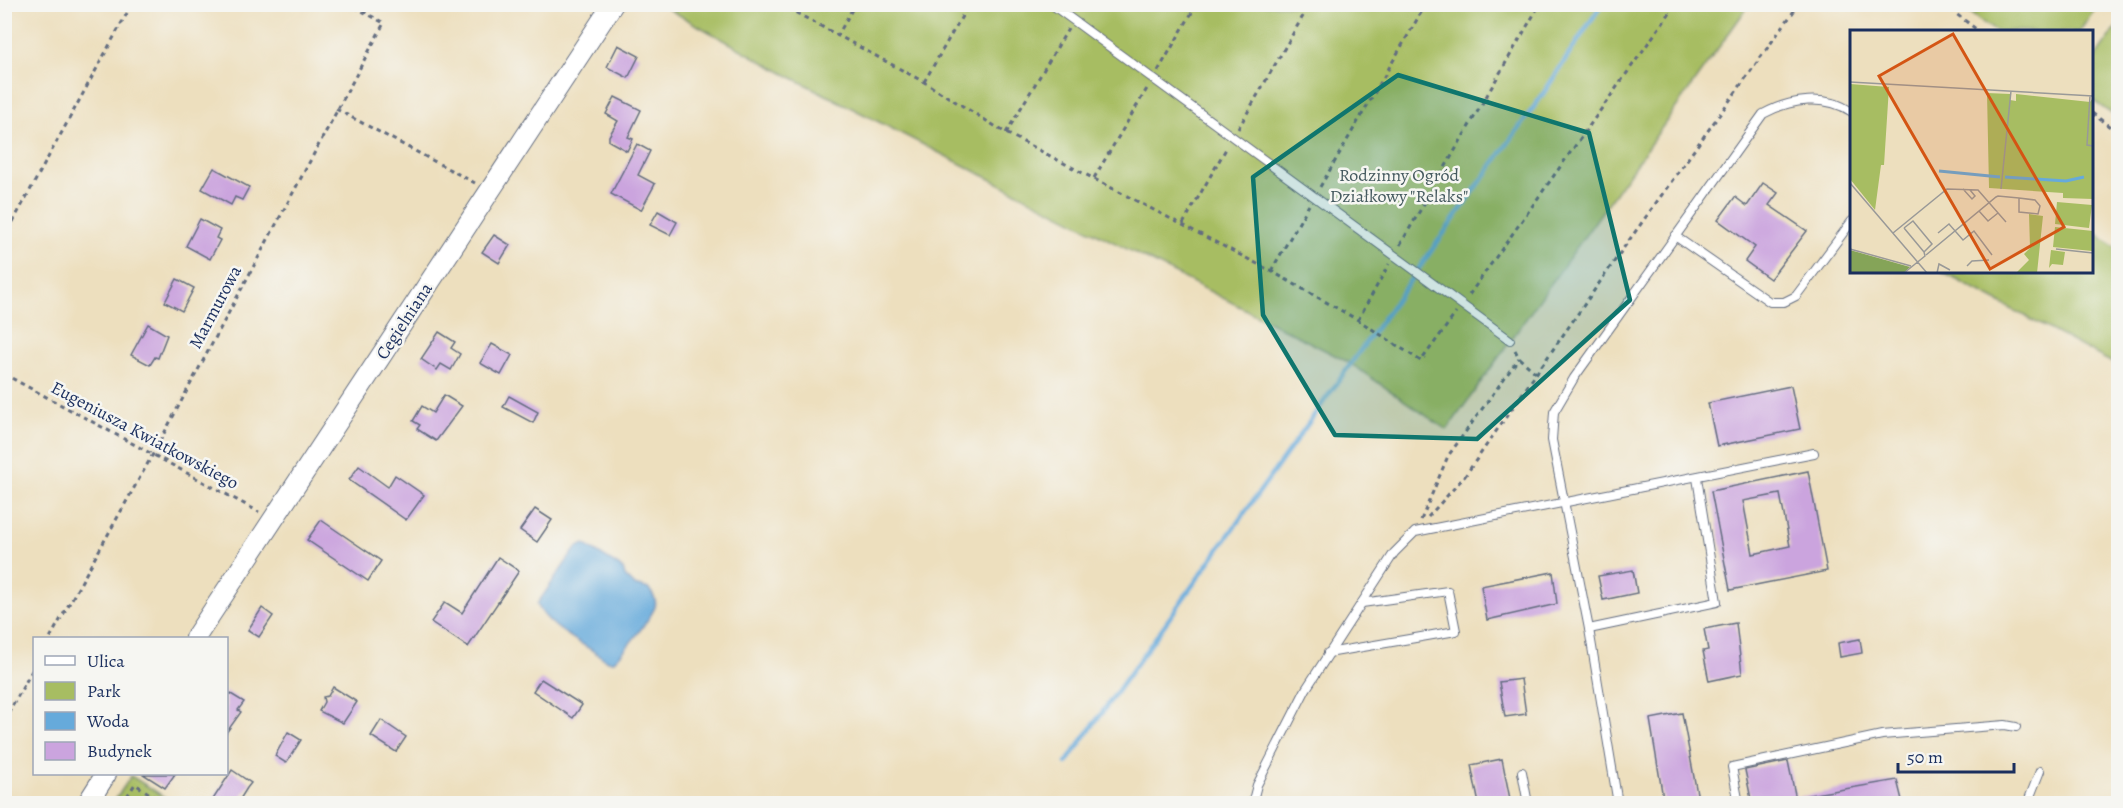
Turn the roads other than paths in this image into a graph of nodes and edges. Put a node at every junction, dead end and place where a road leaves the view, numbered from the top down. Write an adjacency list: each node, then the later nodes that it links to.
1 (613, 4): 12 (street, Cegielniana)
2 (1051, 4): 6 (lane)
3 (1850, 111): 5 (lane)
4 (1850, 222): 5 (lane)
5 (1675, 236): 9 (lane)
6 (1510, 340)
7 (1814, 453): 8 (lane)
8 (1697, 478): 9 (lane); 11 (lane)
9 (1564, 504): 10 (lane); 11 (lane)
10 (1362, 603): 13 (lane); 13 (lane)
11 (1589, 629): 21 (lane)
12 (196, 637)
13 (1328, 653): 19 (lane)
14 (2016, 727): 22 (lane)
15 (2040, 771): 23 (lane)
16 (1522, 772): 20 (lane)
17 (105, 775): 18 (street)
18 (87, 804)
19 (1252, 804)
20 (1528, 804)
21 (1618, 804)
22 (1739, 804)
23 (2027, 804)

